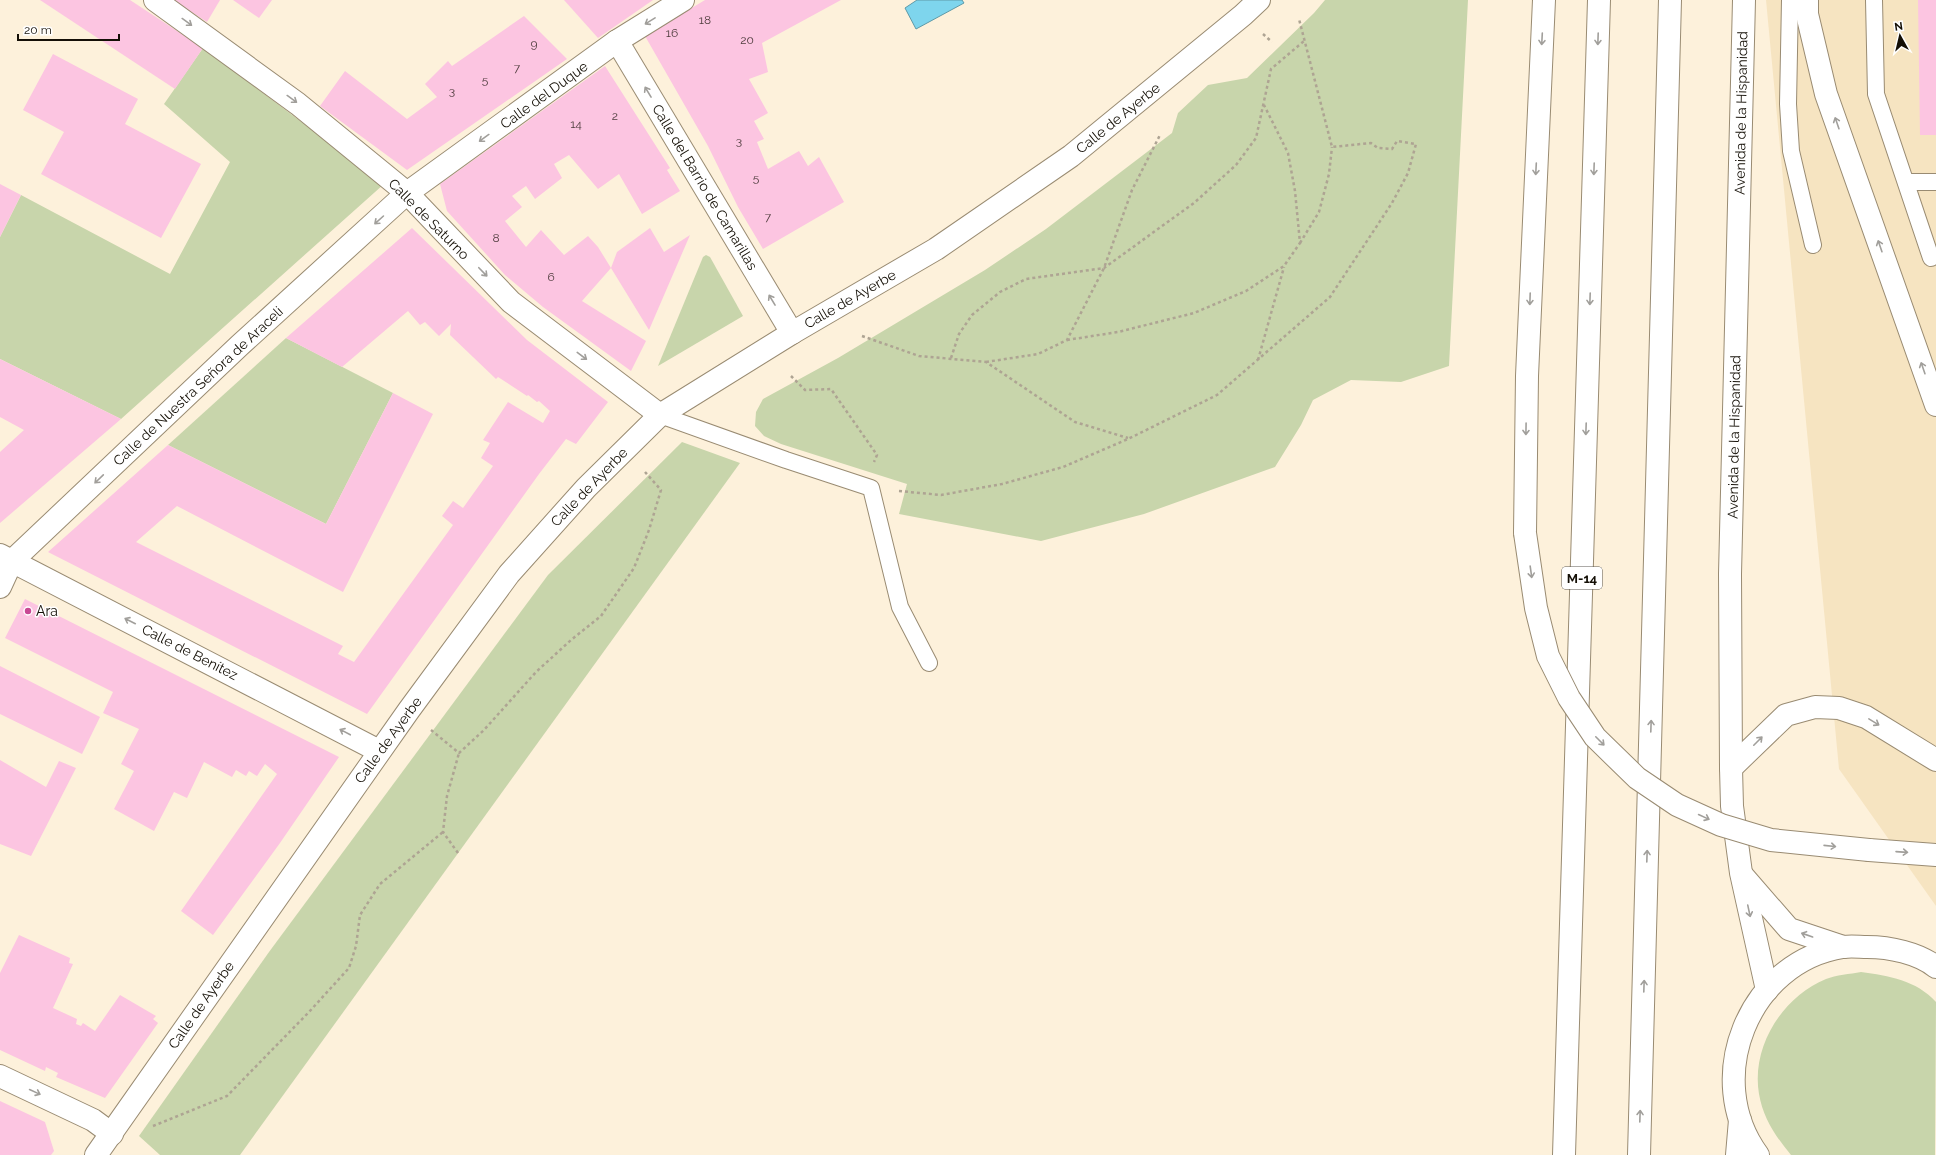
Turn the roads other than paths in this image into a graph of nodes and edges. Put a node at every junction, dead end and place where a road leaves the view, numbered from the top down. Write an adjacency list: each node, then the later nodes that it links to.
1 (155, 0): 14 (main road, Calle de Saturno, one-way to 14)
2 (683, 0): 11 (main road, Calle del Duque, one-way to 11)
3 (1259, 0): 17 (main road, Calle de Ayerbe)
4 (1544, 0): 26 (main road, one-way to 26, bridge)
5 (1599, 0): 35 (main road, M-14, one-way to 35)
6 (1670, 0): 36 (main road, one-way to 6)
7 (1744, 0): 25 (main road, Avenida de la Hispanidad)
8 (1790, 0): 15 (lane)
9 (1807, 0): 18 (main road, one-way to 9)
10 (1874, 0): 12 (lane)
11 (617, 41): 14 (main road, Calle del Duque, one-way to 14); 17 (main road, Calle del Barrio de Camarillas, one-way to 11)
12 (1906, 182): 13 (lane); 16 (lane)
13 (1936, 182)
14 (408, 193): 19 (main road, Calle de Saturno, one-way to 19); 20 (main road, Calle de Nuestra Señora de Araceli, one-way to 20)
15 (1813, 245)
16 (1931, 258)
17 (792, 333): 19 (main road, Calle de Ayerbe)
18 (1936, 405)
19 (660, 415): 22 (lane); 23 (main road, Calle de Ayerbe)
20 (6, 558): 21 (main road, Calle de Nuestra Señora de Araceli); 23 (main road, Calle de Benítez, one-way to 20)
21 (0, 587)
22 (929, 663)
23 (380, 751): 33 (main road, Calle de Ayerbe)
24 (1936, 760): 25 (main road, one-way to 24)
25 (1731, 768): 27 (main road, Avenida de la Hispanidad)
26 (1936, 855)
27 (1741, 872): 28 (main road, one-way to 27); 30 (main road, Avenida de la Hispanidad, one-way to 30)
28 (1844, 947): 29 (main road); 30 (main road)
29 (1936, 967)
30 (1767, 990): 32 (main road)
31 (0, 1076): 33 (main road, one-way to 33)
32 (1740, 1120): 37 (main road); 38 (main road)
33 (112, 1134): 34 (main road, Calle de Ayerbe)
34 (96, 1155)
35 (1564, 1155)
36 (1639, 1155)
37 (1737, 1155)
38 (1758, 1155)

